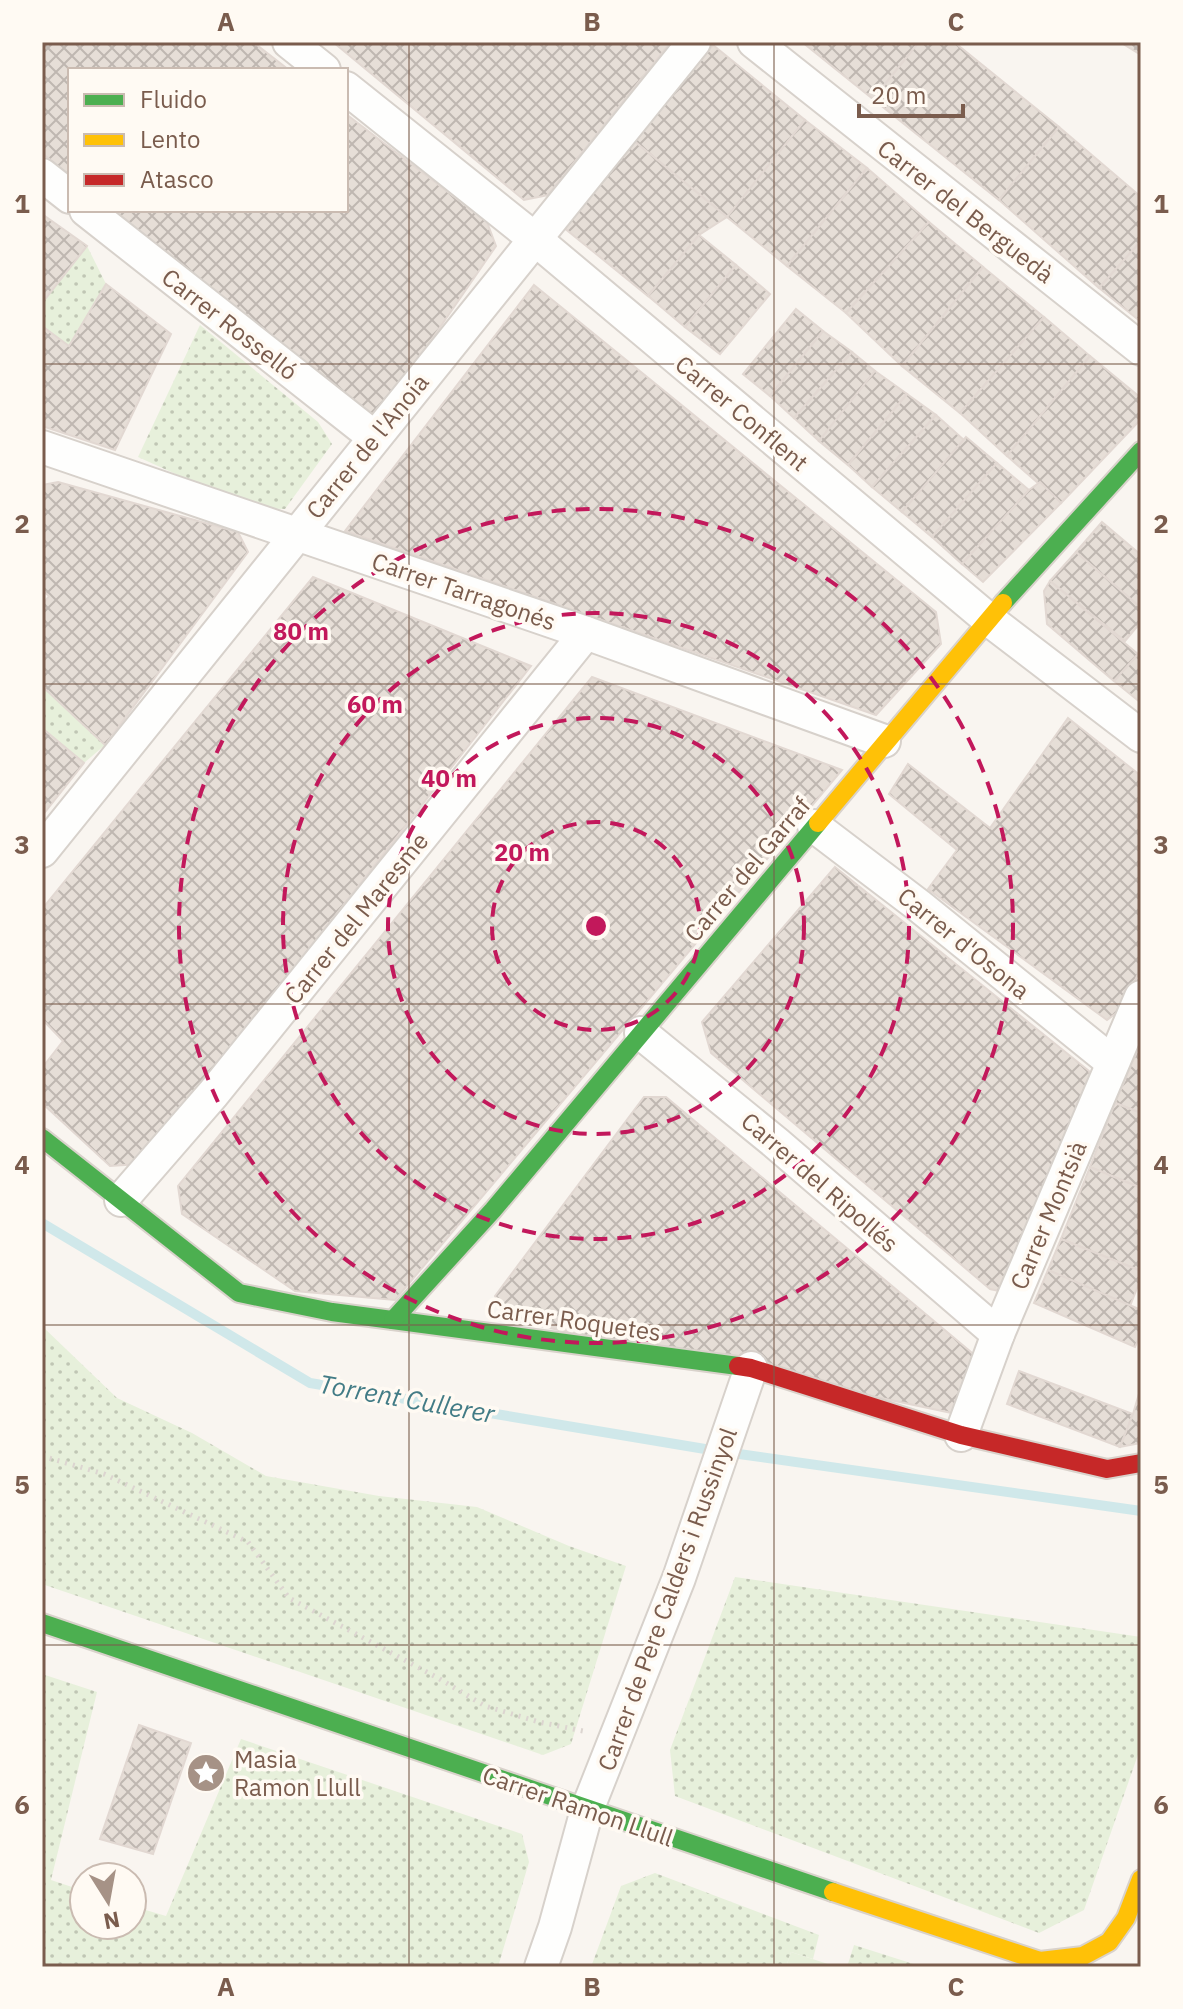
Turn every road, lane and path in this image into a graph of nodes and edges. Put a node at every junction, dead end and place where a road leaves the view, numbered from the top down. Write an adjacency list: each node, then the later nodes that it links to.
1 (289, 42): 4 (street)
2 (694, 42): 9 (street, Carrer de l'Anoia)
3 (754, 42): 10 (street, Carrer del Berguedà)
4 (322, 68)
5 (348, 90): 9 (street, Carrer Conflent)
6 (42, 175): 7 (street)
7 (68, 195)
8 (89, 212): 11 (street, Carrer Rosselló)
9 (535, 239): 11 (street, Carrer de l'Anoia); 15 (street, Carrer Conflent)
10 (1141, 349)
11 (374, 437): 14 (street, Carrer de l'Anoia)
12 (42, 447): 14 (street, Carrer Tarragonés)
13 (1141, 451): 15 (street, Carrer del Garraf)
14 (297, 533): 16 (street, Carrer Tarragonés); 20 (street, Carrer de l'Anoia)
15 (988, 619): 17 (street, Carrer Conflent); 18 (street, Carrer del Garraf)
16 (586, 633): 18 (street, Carrer Tarragonés); 25 (street, Carrer del Maresme)
17 (1141, 736)
18 (884, 741): 19 (street, Carrer del Garraf)
19 (814, 826): 22 (street, Carrer del Garraf); 23 (street, Carrer d'Osona)
20 (42, 851)
21 (1141, 997): 23 (street, Carrer Montsià)
22 (641, 1033): 26 (street, Carrer del Garraf); 27 (street, Carrer del Ripollés)
23 (1112, 1062): 27 (street, Carrer Montsià)
24 (42, 1138): 25 (street, Carrer Roquetes)
25 (121, 1200): 26 (street, Carrer Roquetes)
26 (393, 1320): 28 (street, Carrer Roquetes)
27 (998, 1334): 29 (street, Carrer Montsià)
28 (751, 1368): 29 (street, Carrer Roquetes); 33 (street, Carrer de Pere Calders i Russinyol)
29 (961, 1435): 31 (street, Carrer Roquetes)
30 (42, 1456): 33 (path)
31 (1141, 1463)
32 (42, 1623): 34 (street, Carrer Ramon Llull)
33 (616, 1738): 34 (street, Carrer de Pere Calders i Russinyol)
34 (587, 1810): 36 (street, Carrer Ramon Llull); 37 (street, Carrer de Pere Calders i Russinyol)
35 (1141, 1879): 36 (street)
36 (1100, 1962)
37 (541, 1967)

